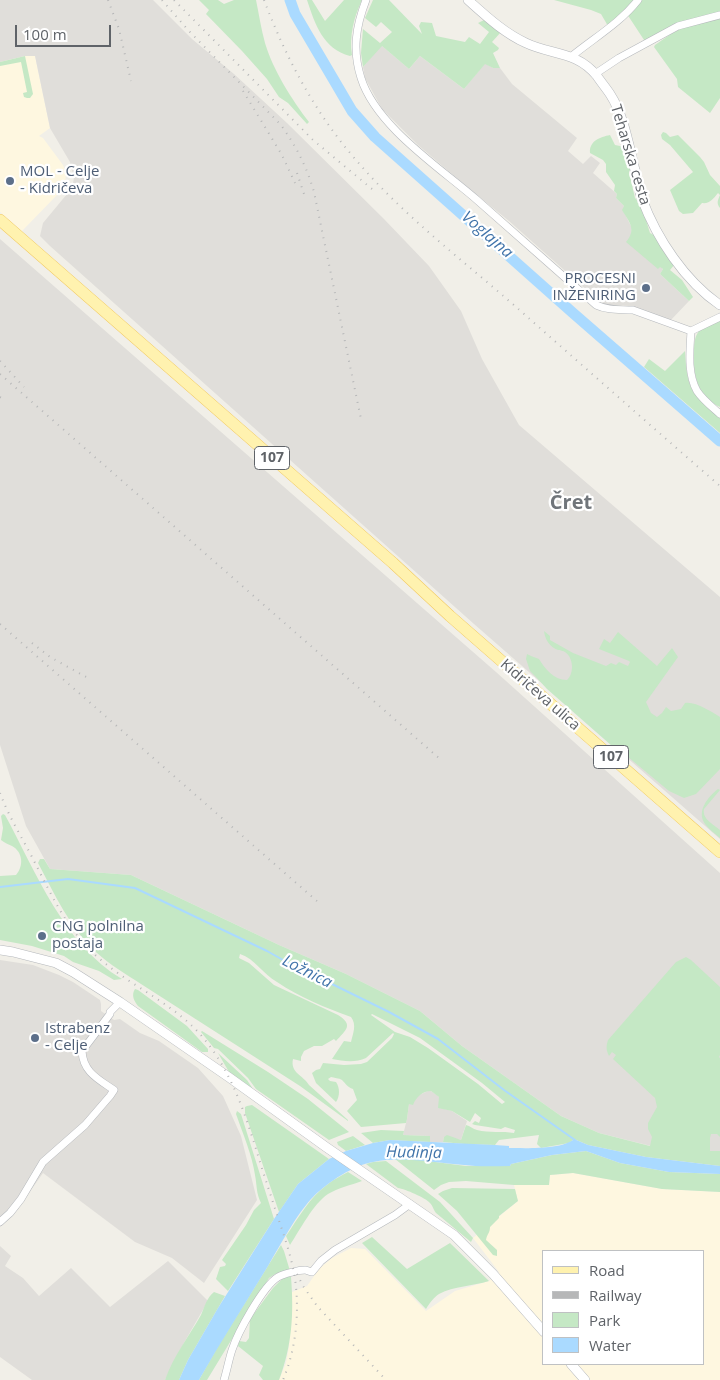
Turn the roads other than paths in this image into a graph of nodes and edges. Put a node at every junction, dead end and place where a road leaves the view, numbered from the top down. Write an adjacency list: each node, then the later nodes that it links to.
1 (366, 0): 10 (street)
2 (468, 0): 5 (street, Teharska cesta)
3 (638, 0): 5 (street)
4 (720, 15): 6 (street)
5 (572, 56): 6 (street, Teharska cesta)
6 (595, 74): 8 (street, Teharska cesta)
7 (0, 220): 12 (main road, Kidričeva ulica / 107)
8 (720, 305)
9 (720, 317): 10 (street)
10 (691, 331): 11 (street)
11 (720, 414)
12 (720, 852)
13 (0, 950): 14 (street)
14 (120, 1002): 15 (street); 16 (street)
15 (410, 1204): 17 (street); 19 (street)
16 (0, 1222)
17 (542, 1330)
18 (572, 1365): 20 (street)
19 (224, 1380)
20 (585, 1380)

